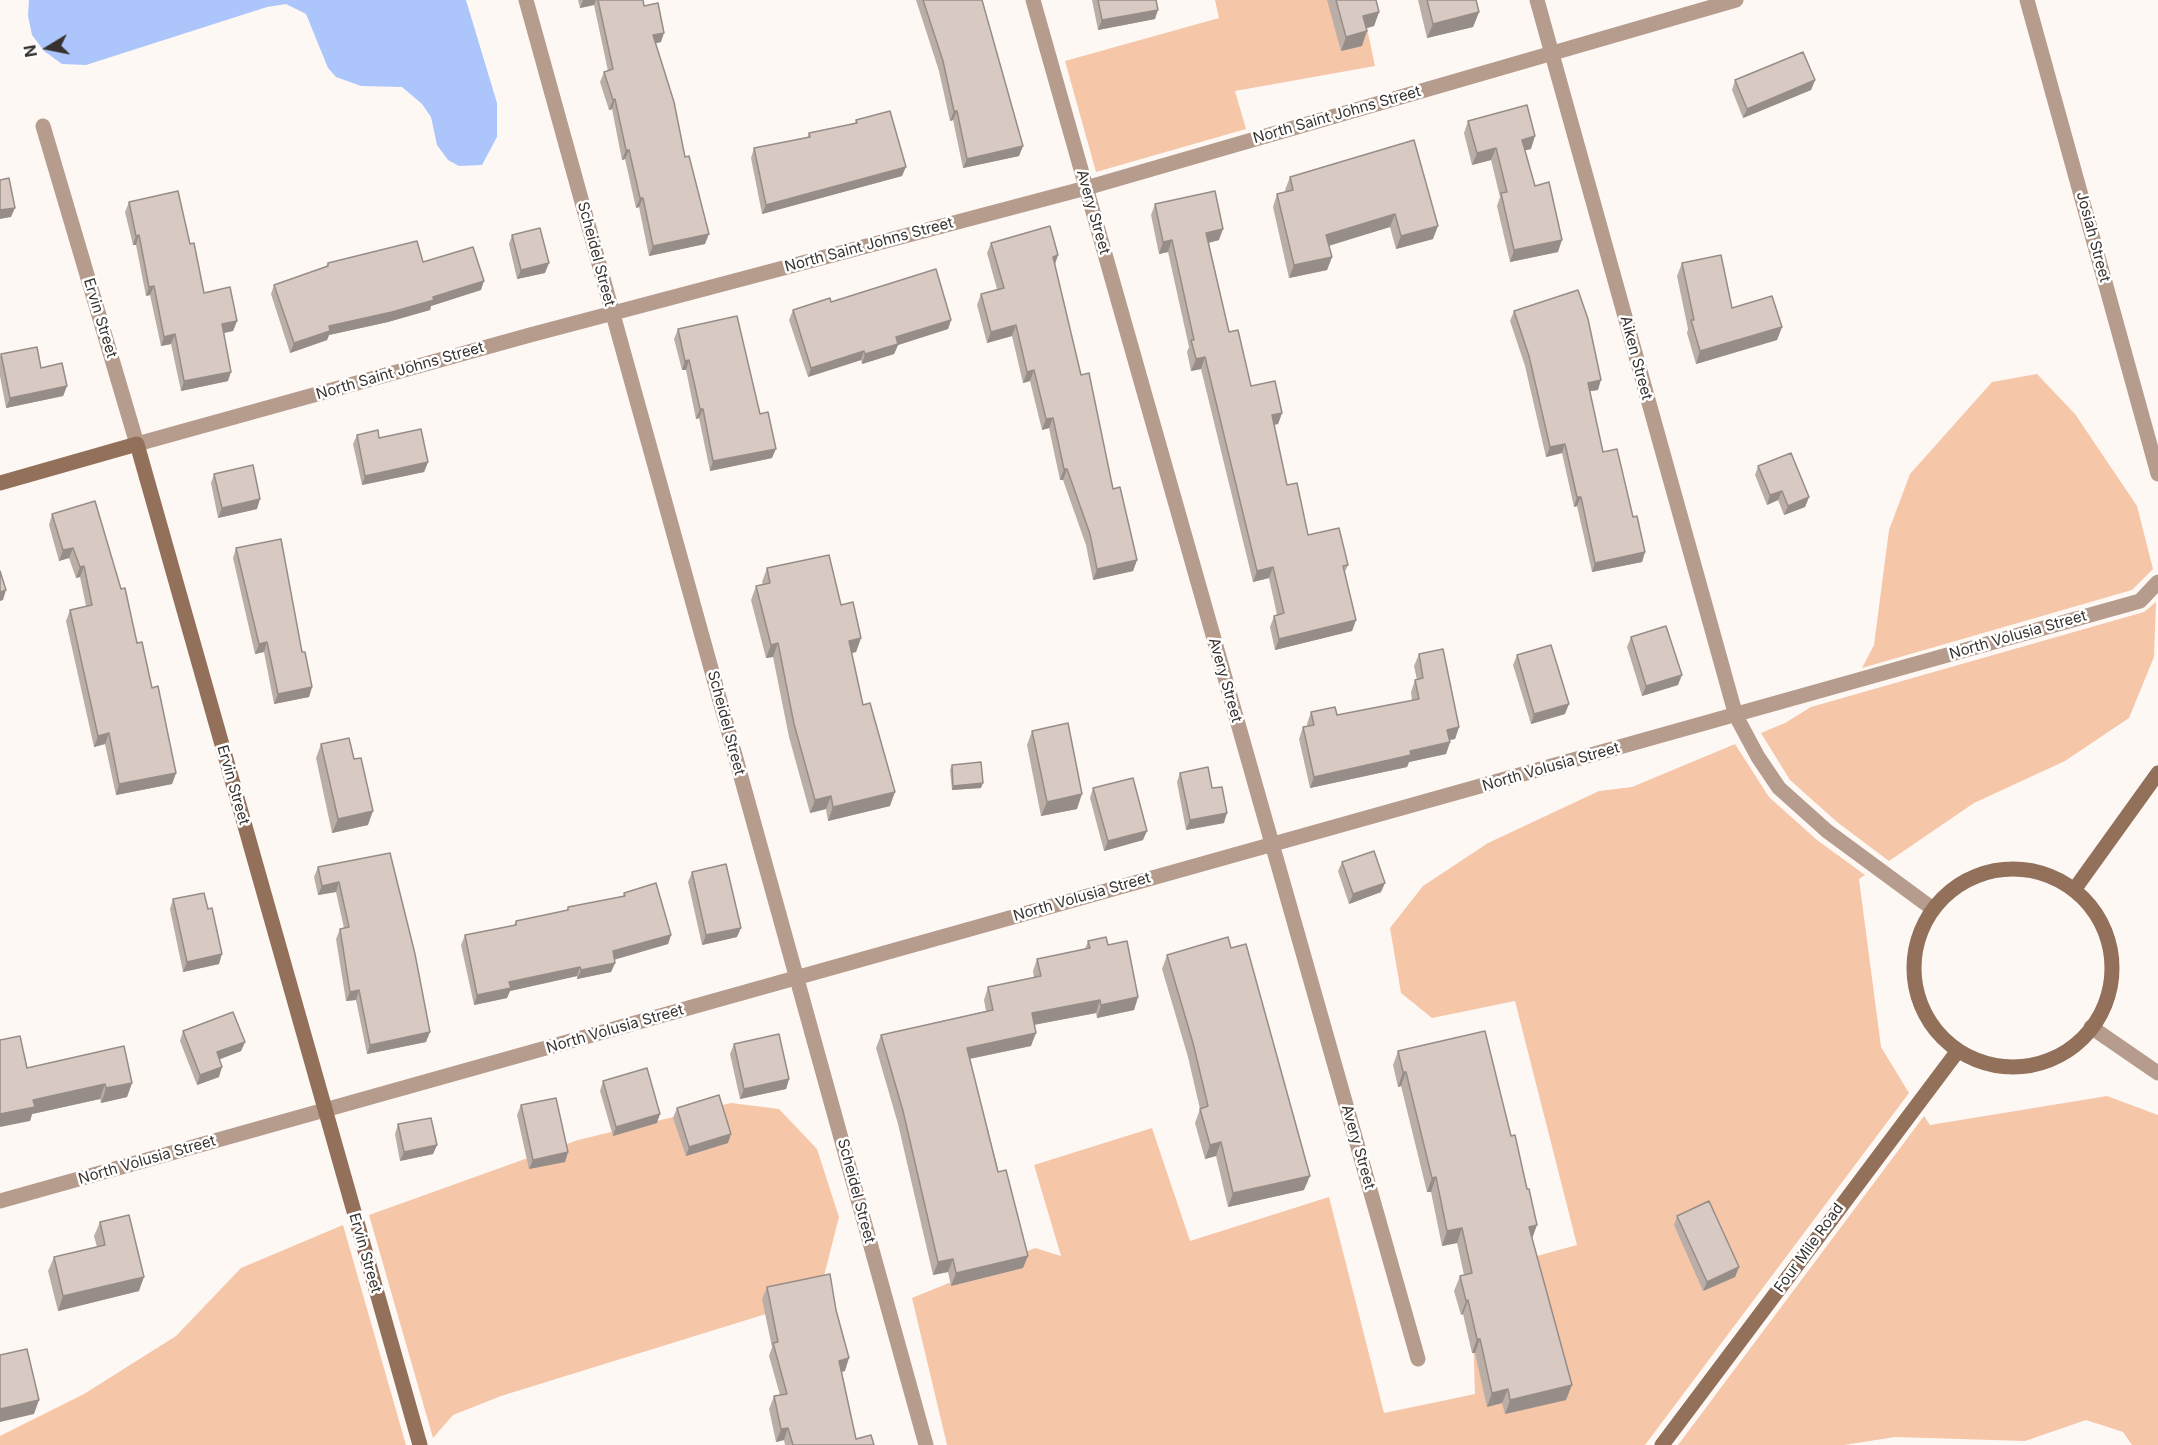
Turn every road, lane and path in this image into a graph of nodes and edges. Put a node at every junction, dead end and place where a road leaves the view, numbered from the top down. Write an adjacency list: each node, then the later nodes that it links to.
1 (526, 0): 9 (street, Scheidel Street)
2 (1033, 0): 8 (street, Avery Street)
3 (1537, 0): 6 (street, Aiken Street)
4 (1736, 0): 6 (street, North Saint Johns Street)
5 (2027, 0): 11 (street, Josiah Street)
6 (1552, 53): 8 (street, North Saint Johns Street); 14 (street, Aiken Street)
7 (43, 126): 10 (street, Ervin Street)
8 (1086, 188): 9 (street, North Saint Johns Street); 16 (street, Avery Street)
9 (612, 313): 10 (street, North Saint Johns Street); 19 (street, Scheidel Street)
10 (137, 444): 12 (street, North Saint Johns Street); 23 (street, Ervin Street)
11 (2158, 474)
12 (0, 483)
13 (2158, 582): 14 (street, North Volusia Street)
14 (1736, 716): 16 (street, North Volusia Street); 18 (street, Aiken Street)
15 (2158, 773): 17 (street)
16 (1272, 845): 19 (street, North Volusia Street); 25 (street, Avery Street)
17 (2074, 890): 18 (street); 20 (street)
18 (1933, 909): 21 (street)
19 (797, 979): 23 (street, North Volusia Street); 27 (street, Scheidel Street)
20 (2091, 1027): 21 (street); 22 (street)
21 (1957, 1052): 28 (street, Four Mile Road)
22 (2158, 1073)
23 (326, 1110): 24 (street, North Volusia Street); 26 (street, Ervin Street)
24 (0, 1201)
25 (1418, 1359)
26 (420, 1445)
27 (926, 1445)
28 (1662, 1445)

